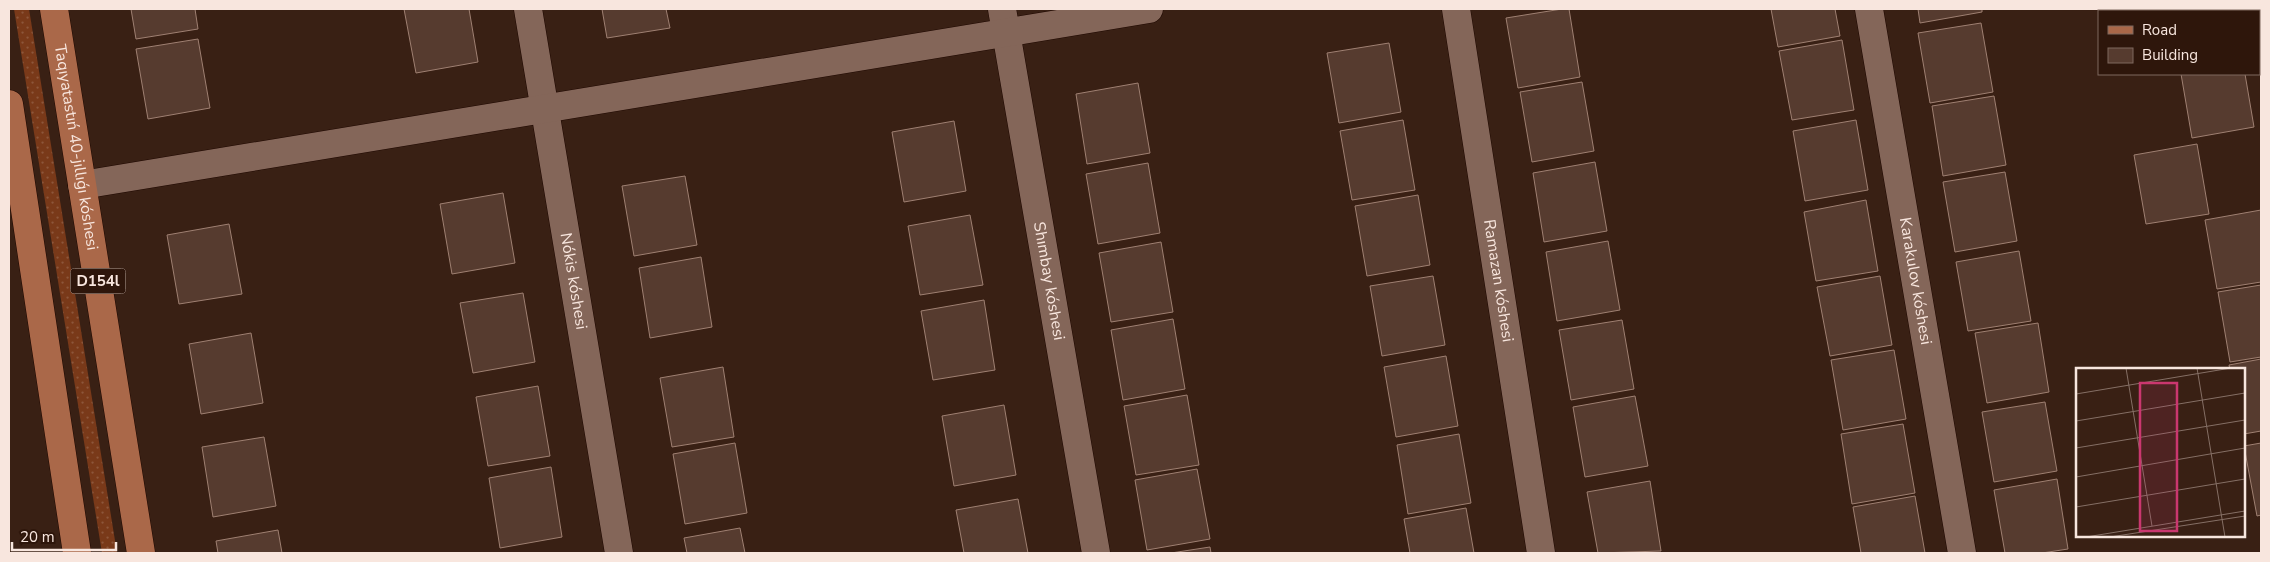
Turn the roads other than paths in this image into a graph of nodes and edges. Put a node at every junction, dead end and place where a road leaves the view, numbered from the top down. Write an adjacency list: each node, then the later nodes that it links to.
1 (54, 9): 9 (main road, Taqıyatastıń 40-jıllıǵı kóshesi / D154l)
2 (528, 9): 8 (street, Nókis kóshesi)
3 (1148, 9): 6 (street)
4 (1456, 9): 15 (street, Ramazan kóshesi)
5 (1869, 9): 16 (street, Karakulov kóshesi)
6 (1004, 21): 8 (street); 14 (street, Shımbay kóshesi)
7 (9, 104): 10 (main road)
8 (544, 109): 9 (street); 13 (street, Nókis kóshesi)
9 (82, 186): 12 (main road, Taqıyatastıń 40-jıllıǵı kóshesi / D154l)
10 (16, 196): 11 (main road)
11 (77, 553)
12 (141, 553)
13 (619, 553)
14 (1096, 553)
15 (1541, 553)
16 (1962, 553)

